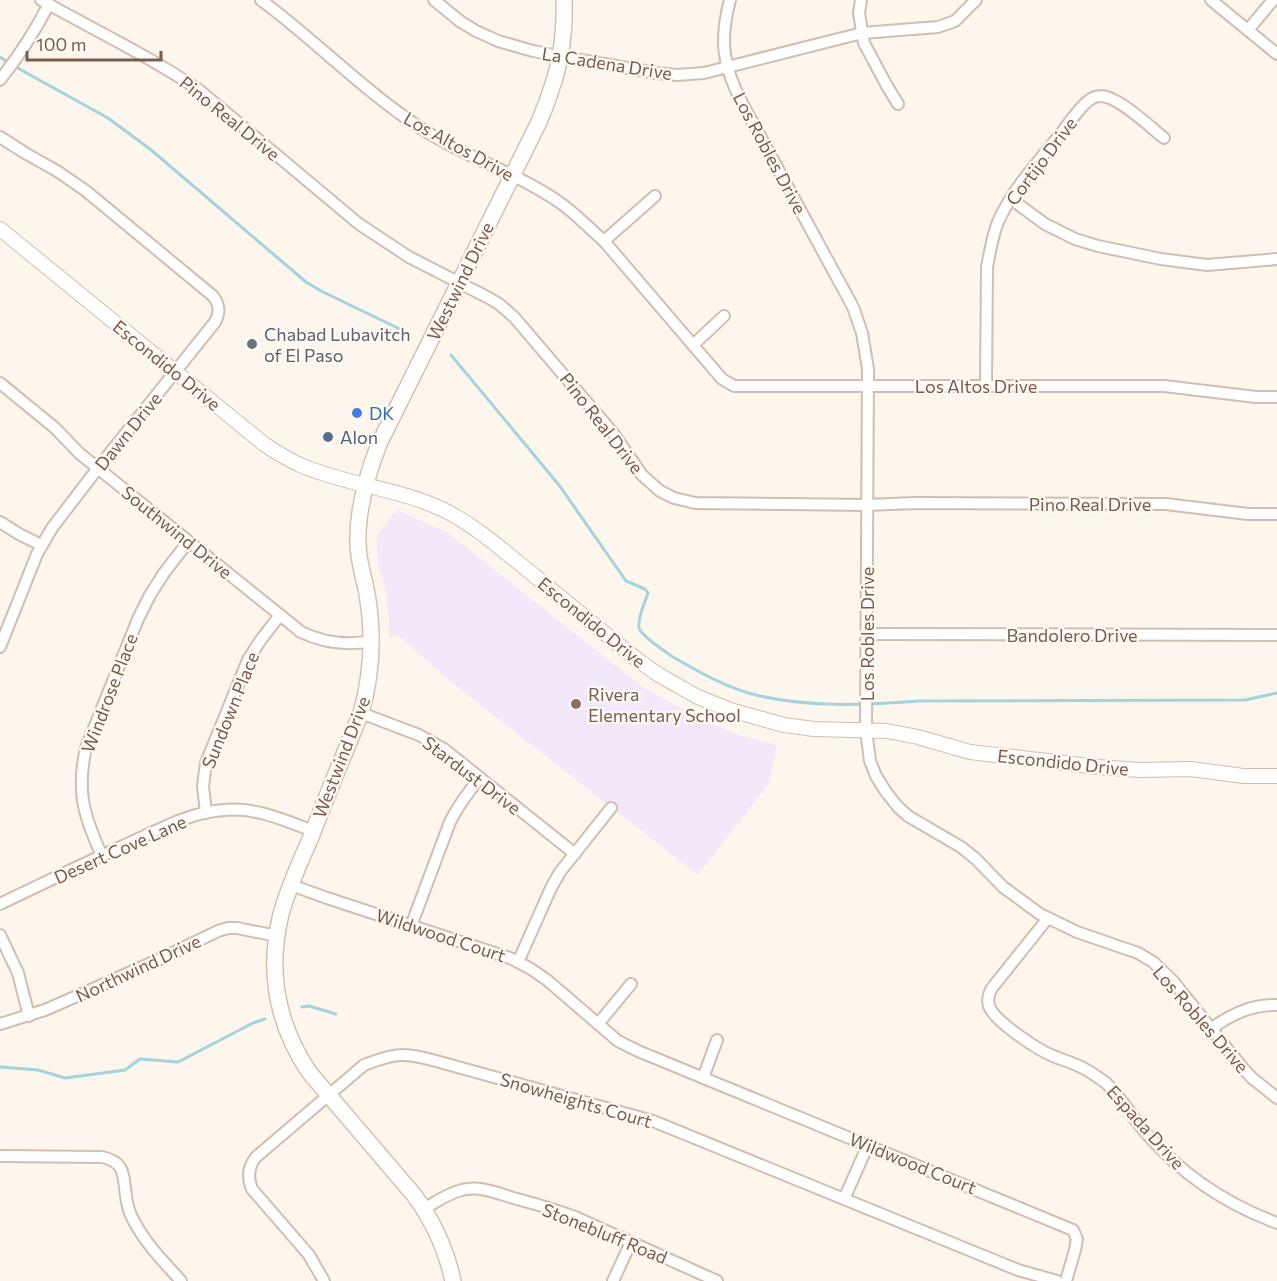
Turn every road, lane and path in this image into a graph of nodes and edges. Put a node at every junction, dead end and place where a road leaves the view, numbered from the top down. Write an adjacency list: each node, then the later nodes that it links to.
1 (261, 0): 19 (street, Los Altos Drive)
2 (434, 0): 13 (street, La Cadena Drive)
3 (564, 0): 13 (main road, Westwind Drive)
4 (730, 0): 14 (street, Los Robles Drive)
5 (861, 0): 11 (street)
6 (976, 0): 11 (street, La Cadena Drive)
7 (1211, 0): 10 (street)
8 (1273, 0): 10 (street)
9 (45, 2): 15 (street); 25 (street, Pino Real Drive)
10 (1248, 30): 12 (street)
11 (862, 33): 14 (street, La Cadena Drive); 16 (street)
12 (1277, 54)
13 (559, 56): 14 (street, La Cadena Drive); 19 (main road, Westwind Drive)
14 (727, 67): 31 (street, Los Robles Drive)
15 (3, 76)
16 (898, 104)
17 (0, 137): 28 (street, Dawn Drive)
18 (1164, 138): 21 (street, Cortijo Drive)
19 (512, 176): 23 (street, Los Altos Drive); 25 (main road, Westwind Drive)
20 (656, 196): 23 (street)
21 (1011, 199): 24 (street); 30 (street, Cortijo Drive)
22 (0, 230): 28 (street, Escondido Drive)
23 (603, 241): 27 (street, Los Altos Drive)
24 (1277, 259)
25 (459, 283): 34 (main road, Westwind Drive); 35 (street, Pino Real Drive)
26 (724, 316): 27 (street)
27 (693, 345): 31 (street, Los Altos Drive)
28 (176, 372): 33 (street, Dawn Drive); 34 (street, Escondido Drive)
29 (0, 383): 33 (street, Southwind Drive)
30 (986, 385): 31 (street, Los Altos Drive); 32 (street, Los Altos Drive)
31 (867, 386): 35 (street, Los Robles Drive)
32 (1277, 397)
33 (98, 468): 38 (street, Southwind Drive); 39 (street, Dawn Drive)
34 (366, 485): 43 (main road, Westwind Drive); 46 (street, Escondido Drive)
35 (867, 505): 36 (street, Pino Real Drive); 41 (street, Los Robles Drive)
36 (1277, 514)
37 (0, 522): 39 (street)
38 (188, 542): 40 (street, Southwind Drive); 53 (street, Windrose Place)
39 (41, 545): 44 (street, Dawn Drive)
40 (280, 615): 43 (street, Southwind Drive); 50 (street, Sundown Place)
41 (867, 634): 42 (street, Bandolero Drive); 46 (street, Los Robles Drive)
42 (1277, 635)
43 (371, 641): 45 (main road, Westwind Drive)
44 (0, 646)
45 (360, 713): 48 (street, Stardust Drive); 51 (main road, Westwind Drive)
46 (866, 730): 47 (street, Escondido Drive); 56 (street, Los Robles Drive)
47 (1277, 776)
48 (480, 778): 52 (street, Stardust Drive); 57 (street)
49 (611, 808): 52 (street)
50 (206, 813): 51 (street, Desert Cove Lane); 53 (street, Desert Cove Lane)
51 (313, 831): 54 (main road, Westwind Drive)
52 (574, 854): 60 (street)
53 (102, 856): 55 (street, Desert Cove Lane)
54 (291, 885): 57 (street, Wildwood Court); 59 (main road, Westwind Drive)
55 (0, 904)
56 (1047, 918): 66 (street, Los Robles Drive); 75 (street, Espada Drive)
57 (411, 926): 60 (street, Wildwood Court)
58 (0, 935): 63 (street)
59 (277, 936): 63 (street, Northwind Drive); 69 (main road, Westwind Drive)
60 (518, 962): 65 (street, Wildwood Court)
61 (631, 984): 65 (street)
62 (1277, 1005): 66 (street)
63 (29, 1016): 64 (street, Northwind Drive)
64 (0, 1024)
65 (598, 1024): 68 (street, Wildwood Court)
66 (1211, 1029): 70 (street, Los Robles Drive)
67 (717, 1040): 68 (street)
68 (703, 1078): 71 (street, Wildwood Court)
69 (329, 1096): 73 (street, Snowheights Court); 74 (main road, Westwind Drive); 78 (street, Snowheights Court)
70 (1277, 1098)
71 (868, 1145): 73 (street); 83 (street, Wildwood Court)
72 (0, 1156): 77 (street)
73 (844, 1199): 82 (street, Snowheights Court)
74 (424, 1209): 76 (street, Stonebluff Road); 79 (main road, Westwind Drive)
75 (1277, 1223)
76 (631, 1242): 80 (street); 81 (street, Stonebluff Road)
77 (181, 1281)
78 (324, 1281)
79 (453, 1281)
80 (613, 1281)
81 (717, 1281)
82 (1057, 1281)
83 (1066, 1281)

